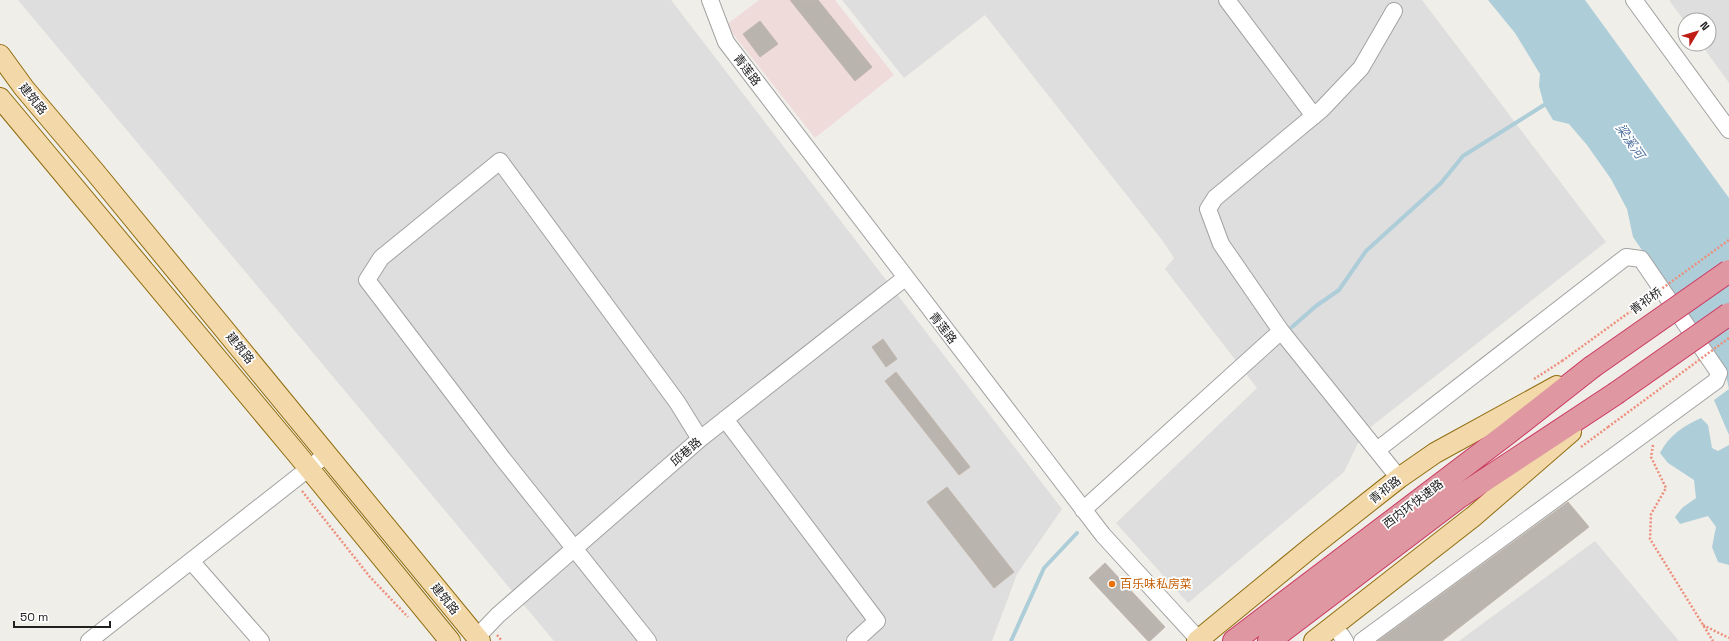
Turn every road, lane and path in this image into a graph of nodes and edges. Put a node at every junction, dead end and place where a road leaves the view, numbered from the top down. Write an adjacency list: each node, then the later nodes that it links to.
1 (710, 0): 11 (street, 青莲路)
2 (1227, 0): 7 (street)
3 (1634, 0): 8 (street)
4 (1394, 11): 7 (street)
5 (0, 55): 23 (main road, 建筑路)
6 (0, 98): 24 (main road, 建筑路)
7 (1314, 116): 13 (street)
8 (1729, 130)
9 (1729, 240): 15 (path, 青祁桥, bridge)
10 (1729, 271): 16 (highway, 青祁桥, bridge)
11 (905, 278): 18 (street, 邱巷路); 26 (street, 青莲路)
12 (1729, 314): 17 (highway, bridge)
13 (1281, 330): 22 (street); 26 (street)
14 (1729, 338): 20 (path, bridge)
15 (1562, 361)
16 (1592, 367): 25 (main road, 青祁路); 38 (highway, 西内环快速路)
17 (1615, 394): 39 (highway, 西内环快速路); 40 (main road)
18 (725, 420): 21 (street, 邱巷路); 37 (street)
19 (1656, 425): 22 (street); 29 (path); 41 (street)
20 (1608, 427)
21 (700, 439): 27 (street, 邱巷路); 27 (street)
22 (1377, 450): 25 (street)
23 (326, 454): 24 (street); 31 (main road, 建筑路)
24 (309, 468): 28 (street); 35 (main road, 建筑路)
25 (1399, 478): 32 (main road, 青祁路)
26 (1083, 510): 32 (street, 青莲路)
27 (575, 548): 31 (street, 邱巷路); 36 (street)
28 (191, 561): 33 (street); 34 (street)
29 (1703, 625): 30 (path); 42 (path)
30 (1729, 638)
31 (478, 639)
32 (1198, 640)
33 (89, 641)
34 (261, 641)
35 (450, 641)
36 (648, 641)
37 (855, 641)
38 (1234, 641)
39 (1269, 641)
40 (1314, 641)
41 (1362, 641)
42 (1713, 641)

